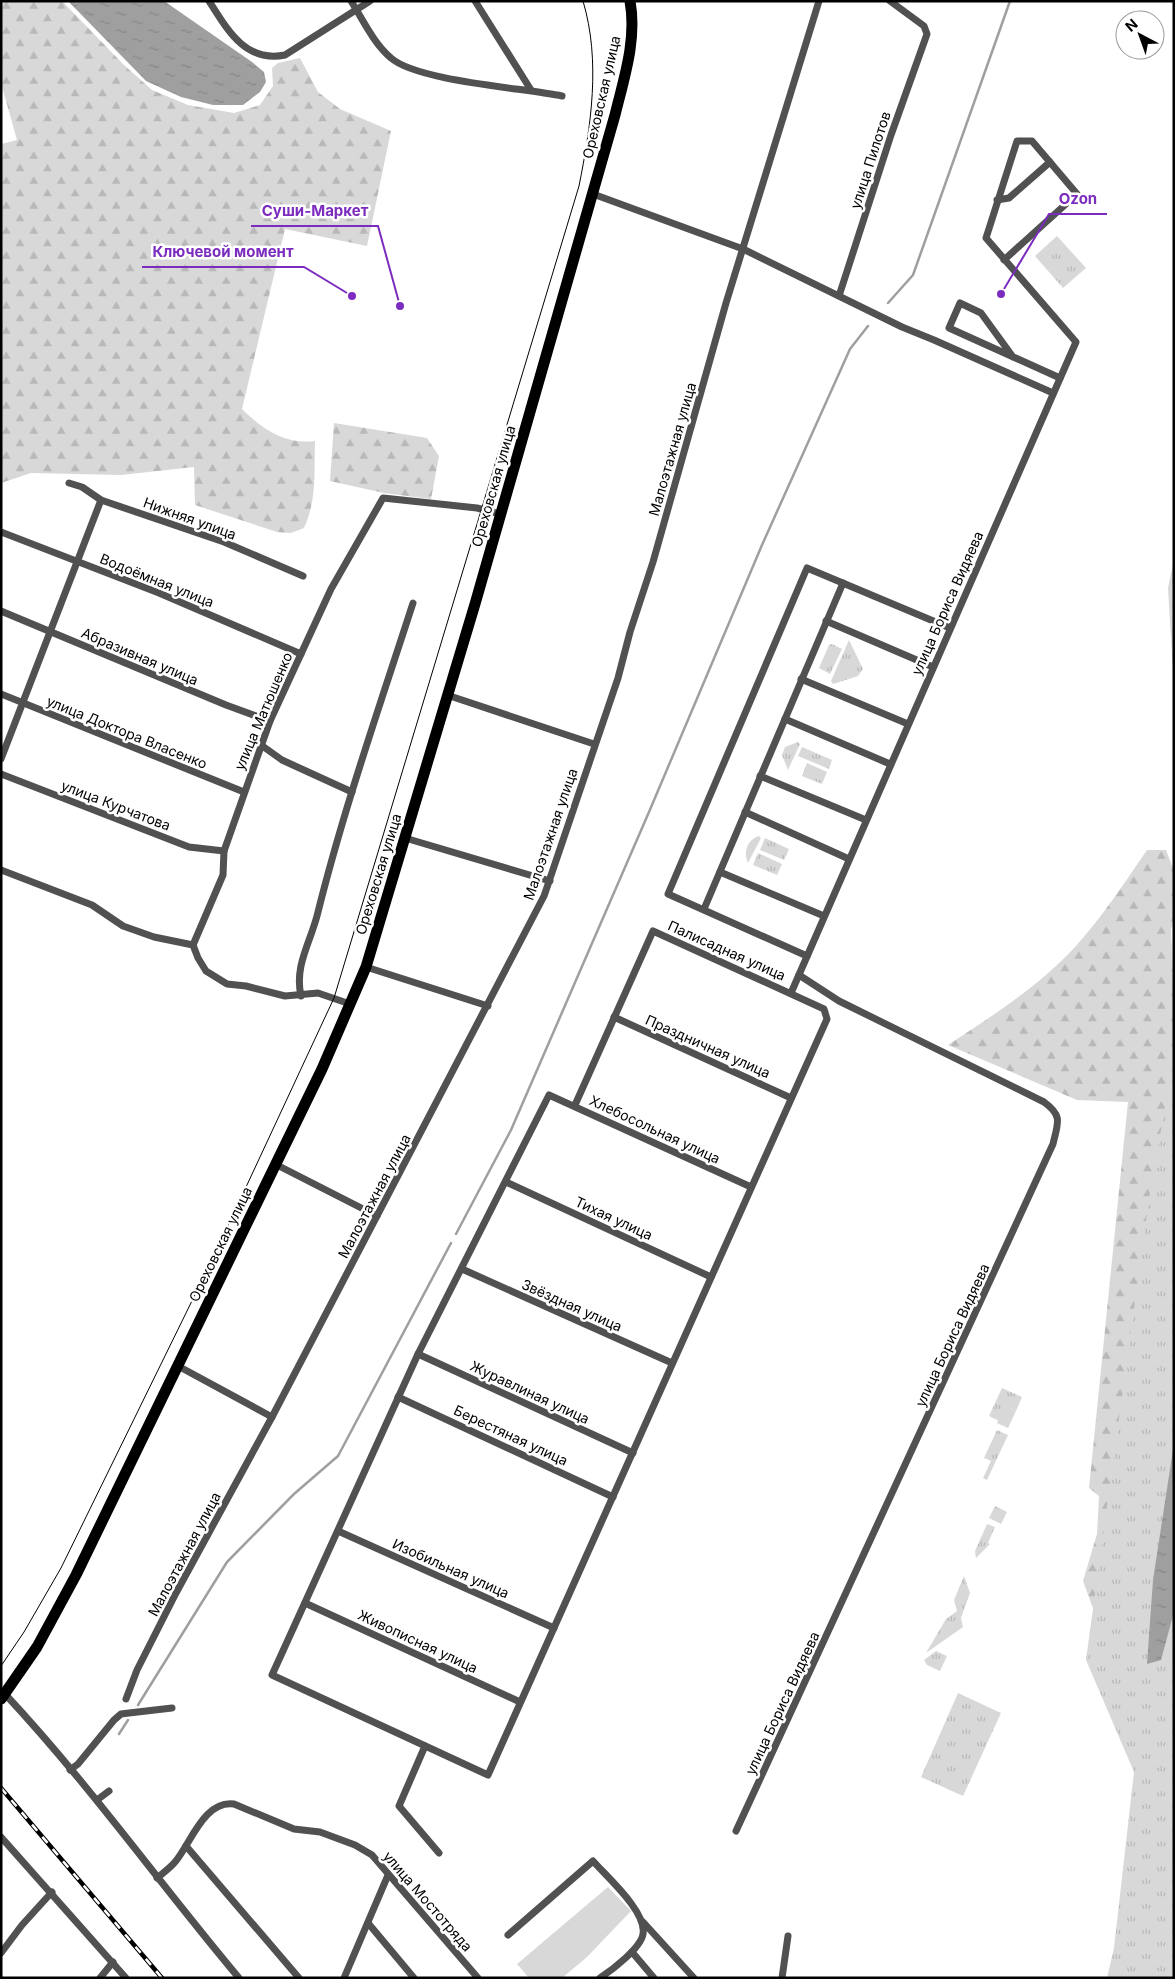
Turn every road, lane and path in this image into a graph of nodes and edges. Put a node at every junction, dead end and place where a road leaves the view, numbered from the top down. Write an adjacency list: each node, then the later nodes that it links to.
1 (208, 1): 8 (street)
2 (351, 1): 8 (street)
3 (370, 1): 8 (street)
4 (475, 1): 9 (street)
5 (630, 1): 12 (main road, Ореховская улица)
6 (819, 1): 14 (street, Малоэтажная улица)
7 (890, 1): 16 (street, улица Пилотов)
8 (357, 10): 9 (street)
9 (531, 90): 10 (street)
10 (562, 96)
11 (1050, 162): 13 (street); 13 (street, улица Бориса Видяева); 15 (street, улица Бориса Видяева)
12 (593, 194): 14 (street); 22 (main road, Ореховская улица)
13 (997, 200): 15 (street, улица Бориса Видяева)
14 (743, 249): 16 (street); 41 (street, Малоэтажная улица)
15 (1004, 260): 18 (street, улица Бориса Видяева)
16 (839, 296): 19 (street)
17 (1013, 357): 17 (street); 18 (street)
18 (1060, 378): 19 (street, улица Бориса Видяева)
19 (1053, 393): 30 (street, улица Бориса Видяева)
20 (69, 483): 21 (street, Нижняя улица)
21 (101, 500): 24 (street); 25 (street, Нижняя улица)
22 (500, 514): 32 (street, улица Матюшенко); 36 (main road, Ореховская улица)
23 (1, 532): 24 (street, Водоёмная улица)
24 (76, 560): 31 (street); 32 (street, Водоёмная улица)
25 (302, 576)
26 (843, 583): 29 (street); 30 (street); 57 (street)
27 (413, 603): 48 (street)
28 (1, 612): 31 (street, Абразивная улица)
29 (826, 621): 33 (street); 34 (street)
30 (950, 628): 33 (street, улица Бориса Видяева)
31 (49, 631): 37 (street); 39 (street, Абразивная улица)
32 (301, 654): 39 (street, улица Матюшенко)
33 (933, 667): 40 (street, улица Бориса Видяева)
34 (802, 679): 38 (street); 40 (street)
35 (1, 694): 37 (street, улица Доктора Власенко)
36 (447, 695): 41 (street); 51 (main road, Ореховская улица)
37 (21, 703): 43 (street); 47 (street, улица Доктора Власенко)
38 (785, 719): 44 (street); 46 (street)
39 (270, 721): 42 (street, улица Матюшенко)
40 (908, 724): 44 (street, улица Бориса Видяева)
41 (594, 744): 56 (street, Малоэтажная улица)
42 (261, 745): 47 (street, улица Матюшенко); 48 (street)
43 (1, 759)
44 (890, 764): 50 (street, улица Бориса Видяева)
45 (1, 774): 52 (street, улица Курчатова)
46 (760, 776): 49 (street); 50 (street)
47 (244, 792): 52 (street, улица Матюшенко)
48 (352, 792): 64 (street)
49 (745, 812): 53 (street); 55 (street)
50 (866, 820): 53 (street, улица Бориса Видяева)
51 (404, 838): 56 (street); 61 (main road, Ореховская улица)
52 (224, 851): 59 (street, улица Матюшенко)
53 (850, 858): 58 (street, улица Бориса Видяева)
54 (1, 870): 59 (street)
55 (720, 872): 57 (street); 58 (street)
56 (550, 881): 66 (street, Малоэтажная улица)
57 (704, 909): 60 (street)
58 (824, 916): 60 (street, улица Бориса Видяева)
59 (193, 945): 64 (street)
60 (807, 956): 62 (street, улица Бориса Видяева)
61 (366, 967): 65 (main road, Ореховская улица); 66 (street)
62 (799, 975): 63 (street, улица Бориса Видяева); 94 (street, улица Бориса Видяева)
63 (791, 993): 67 (street, Палисадная улица); 68 (street, Палисадная улица)
64 (301, 996): 65 (street)
65 (350, 1004): 70 (main road, Ореховская улица)
66 (488, 1006): 73 (street, Малоэтажная улица)
67 (614, 1017): 68 (street, Праздничная улица); 69 (street)
68 (791, 1098): 72 (street)
69 (575, 1105): 71 (street, Хлебосольная улица); 72 (street, Хлебосольная улица)
70 (276, 1164): 73 (street); 78 (main road, Ореховская улица)
71 (506, 1182): 74 (street); 75 (street, Тихая улица)
72 (751, 1187): 75 (street)
73 (377, 1216): 80 (street, Малоэтажная улица)
74 (462, 1269): 76 (street); 77 (street, Звёздная улица)
75 (711, 1277): 77 (street)
76 (418, 1354): 79 (street); 81 (street, Журавлиная улица)
77 (672, 1364): 81 (street)
78 (178, 1366): 80 (street); 86 (main road, Ореховская улица)
79 (398, 1396): 82 (street, Берестяная улица); 83 (street)
80 (272, 1417): 87 (street, Малоэтажная улица)
81 (632, 1453): 82 (street)
82 (613, 1497): 85 (street)
83 (338, 1531): 84 (street); 85 (street, Изобильная улица)
84 (305, 1603): 88 (street, Живописная улица); 90 (street)
85 (554, 1628): 88 (street)
86 (3, 1697): 91 (street)
87 (126, 1700)
88 (520, 1702): 90 (street)
89 (172, 1708): 91 (street)
90 (425, 1746): 97 (street)
91 (70, 1770): 93 (street)
92 (109, 1791): 93 (street)
93 (97, 1800): 99 (street)
94 (736, 1831)
95 (1, 1837): 100 (street)
96 (186, 1846): 98 (street, улица Мостотряда); 99 (street, улица Мостотряда); 111 (street)
97 (439, 1853)
98 (388, 1875): 102 (street); 114 (street, улица Мостотряда)
99 (157, 1878): 110 (street)
100 (52, 1892): 106 (street); 107 (street)
101 (643, 1922): 103 (street); 105 (street); 117 (street)
102 (368, 1923): 112 (street); 113 (street)
103 (508, 1935)
104 (788, 1936): 118 (street)
105 (632, 1952): 115 (street); 116 (street)
106 (1, 1953)
107 (113, 1962): 108 (street); 109 (street)
108 (100, 1978)
109 (126, 1978)
110 (239, 1978)
111 (299, 1978)
112 (344, 1978)
113 (414, 1978)
114 (478, 1978)
115 (600, 1978)
116 (654, 1978)
117 (694, 1978)
118 (782, 1978)

